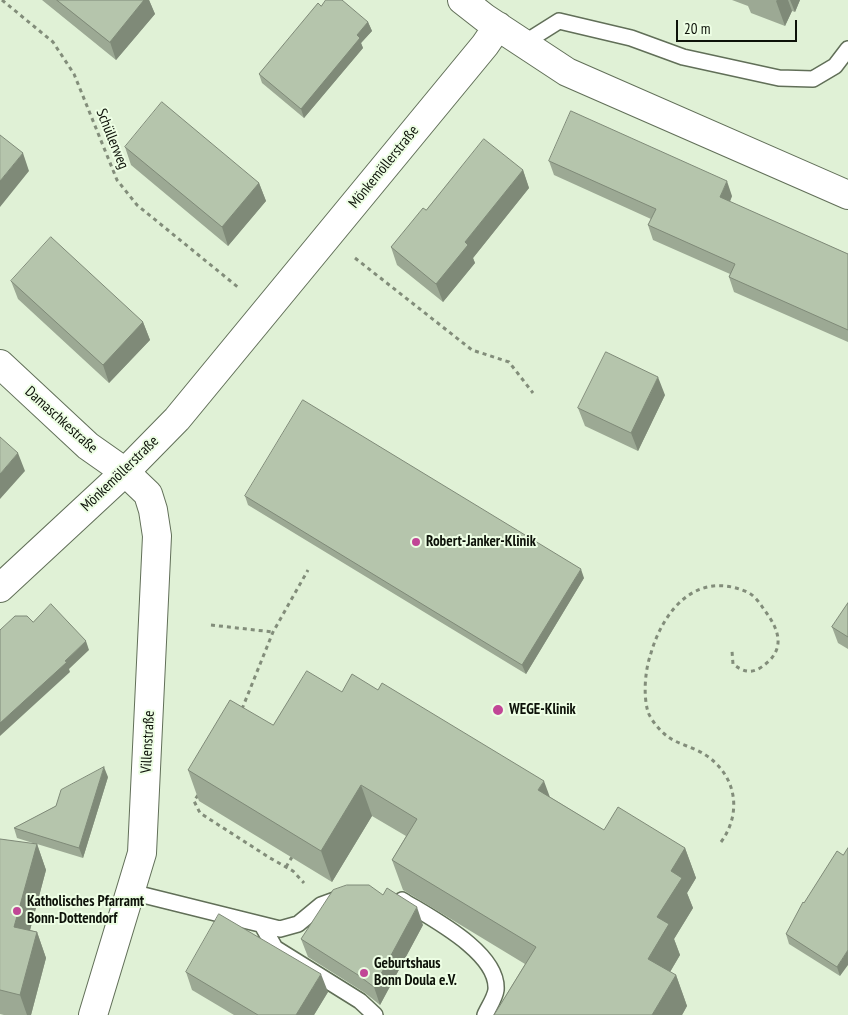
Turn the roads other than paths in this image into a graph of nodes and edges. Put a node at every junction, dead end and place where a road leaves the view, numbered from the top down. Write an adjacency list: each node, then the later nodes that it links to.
1 (462, 0): 2 (street)
2 (498, 26): 3 (street); 7 (street, Mönkemöllerstraße)
3 (524, 43): 4 (lane); 5 (street)
4 (848, 49)
5 (848, 195)
6 (0, 364): 7 (street, Damaschkestraße)
7 (124, 472): 8 (street, Mönkemöllerstraße); 9 (street, Villenstraße)
8 (0, 588)
9 (131, 892): 12 (lane); 13 (street, Villenstraße)
10 (352, 894): 12 (lane)
11 (392, 894): 15 (lane)
12 (262, 924): 14 (lane)
13 (93, 1015)
14 (375, 1015)
15 (485, 1015)

